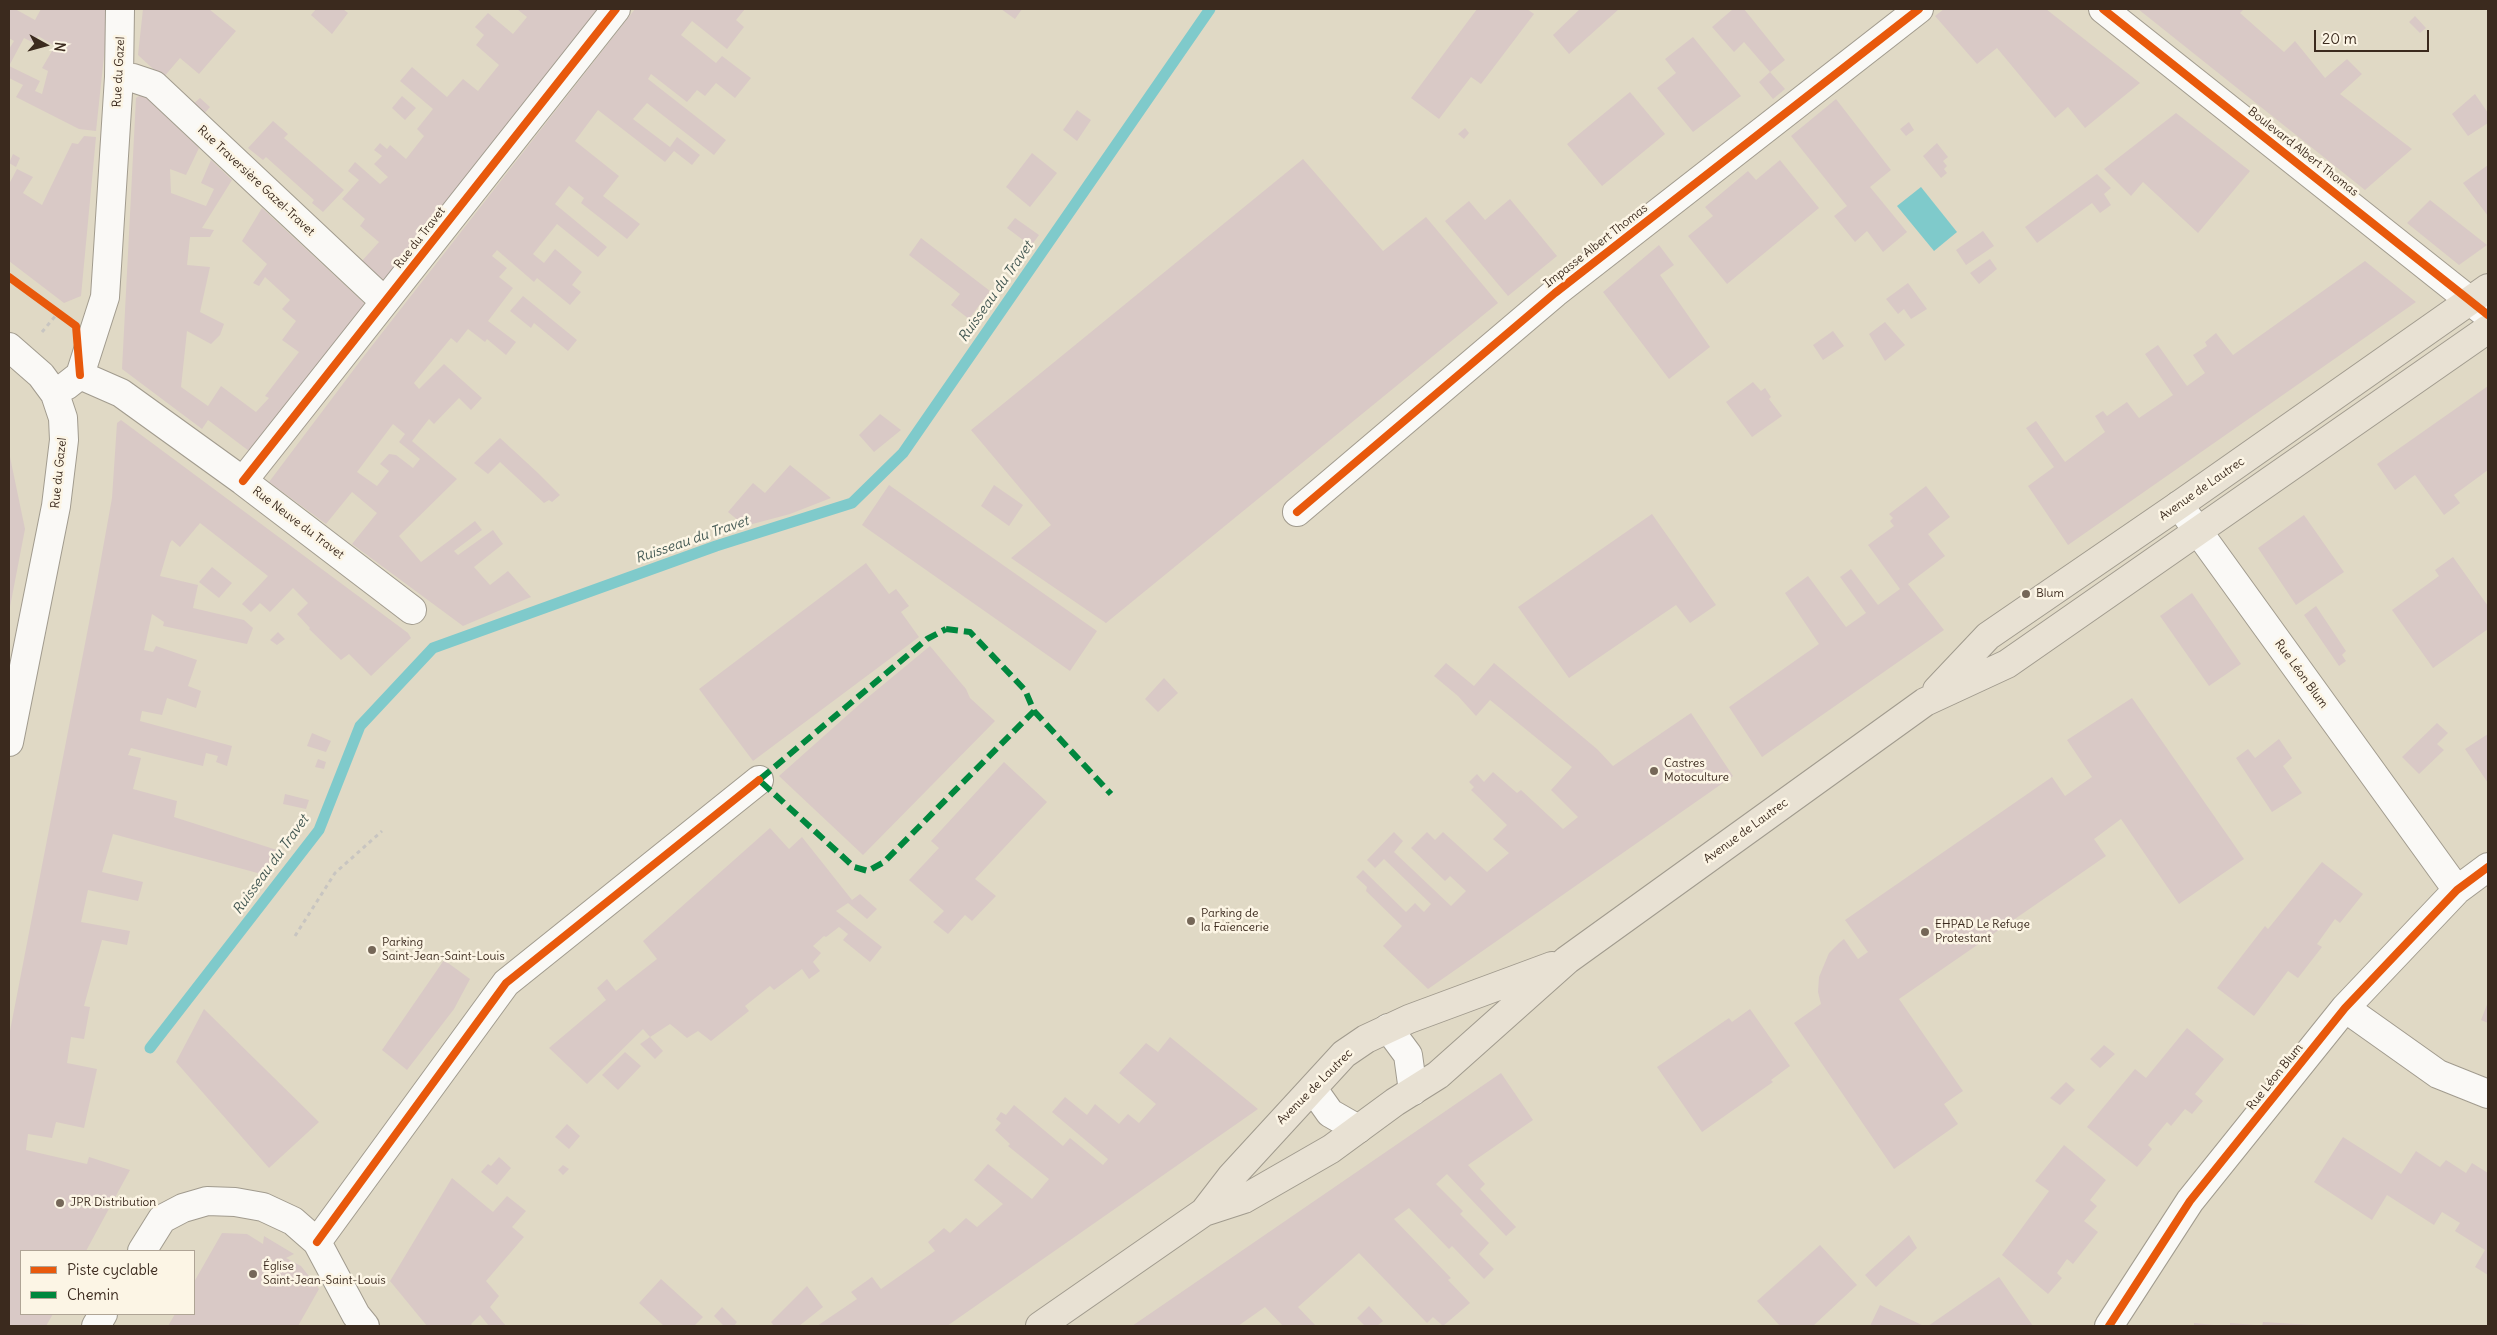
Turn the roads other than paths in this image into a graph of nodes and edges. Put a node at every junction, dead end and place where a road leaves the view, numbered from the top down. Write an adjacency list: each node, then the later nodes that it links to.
1 (120, 9): 5 (street, Rue du Gazel)
2 (616, 9): 6 (street, Rue du Travet)
3 (1918, 9): 14 (street, Impasse Albert Thomas)
4 (2103, 9): 7 (street, Boulevard Albert Thomas)
5 (119, 77): 6 (street, Rue Traversière Gazel-Travet); 10 (street, Rue du Gazel)
6 (384, 301): 12 (street, Rue du Travet)
7 (2482, 301): 13 (main road, Avenue de Lautrec)
8 (2488, 329): 15 (main road, Avenue de Lautrec)
9 (9, 347): 11 (street, Rue du Gazel)
10 (80, 375): 11 (street); 12 (street, Rue Neuve du Travet)
11 (54, 394): 18 (street, Rue du Gazel)
12 (243, 481): 16 (street, Rue Neuve du Travet)
13 (2179, 505): 15 (street, Rue Léon Blum); 17 (main road, Avenue de Lautrec)
14 (1297, 512)
15 (2198, 531): 17 (main road, Avenue de Lautrec); 21 (street, Rue Léon Blum)
16 (412, 610)
17 (1926, 702): 22 (main road, Avenue de Lautrec)
18 (9, 742)
19 (760, 780): 30 (street)
20 (2488, 867): 21 (street, Rue Léon Blum)
21 (2457, 890): 23 (street, Rue Léon Blum)
22 (1567, 960): 24 (main road, Avenue de Lautrec); 26 (main road, Avenue de Lautrec)
23 (2345, 1008): 27 (street); 36 (street, Rue Léon Blum)
24 (1388, 1028): 25 (main road, Avenue de Lautrec); 26 (street)
25 (1313, 1089): 28 (street); 29 (main road, Avenue de Lautrec)
26 (1413, 1091): 28 (main road, Avenue de Lautrec)
27 (2488, 1094)
28 (1358, 1129): 29 (main road, Avenue de Lautrec)
29 (1204, 1212): 35 (main road, Avenue de Lautrec)
30 (316, 1242): 31 (street); 34 (street)
31 (143, 1250)
32 (103, 1315): 33 (street)
33 (96, 1326)
34 (365, 1326)
35 (1040, 1326)
36 (2109, 1326)

